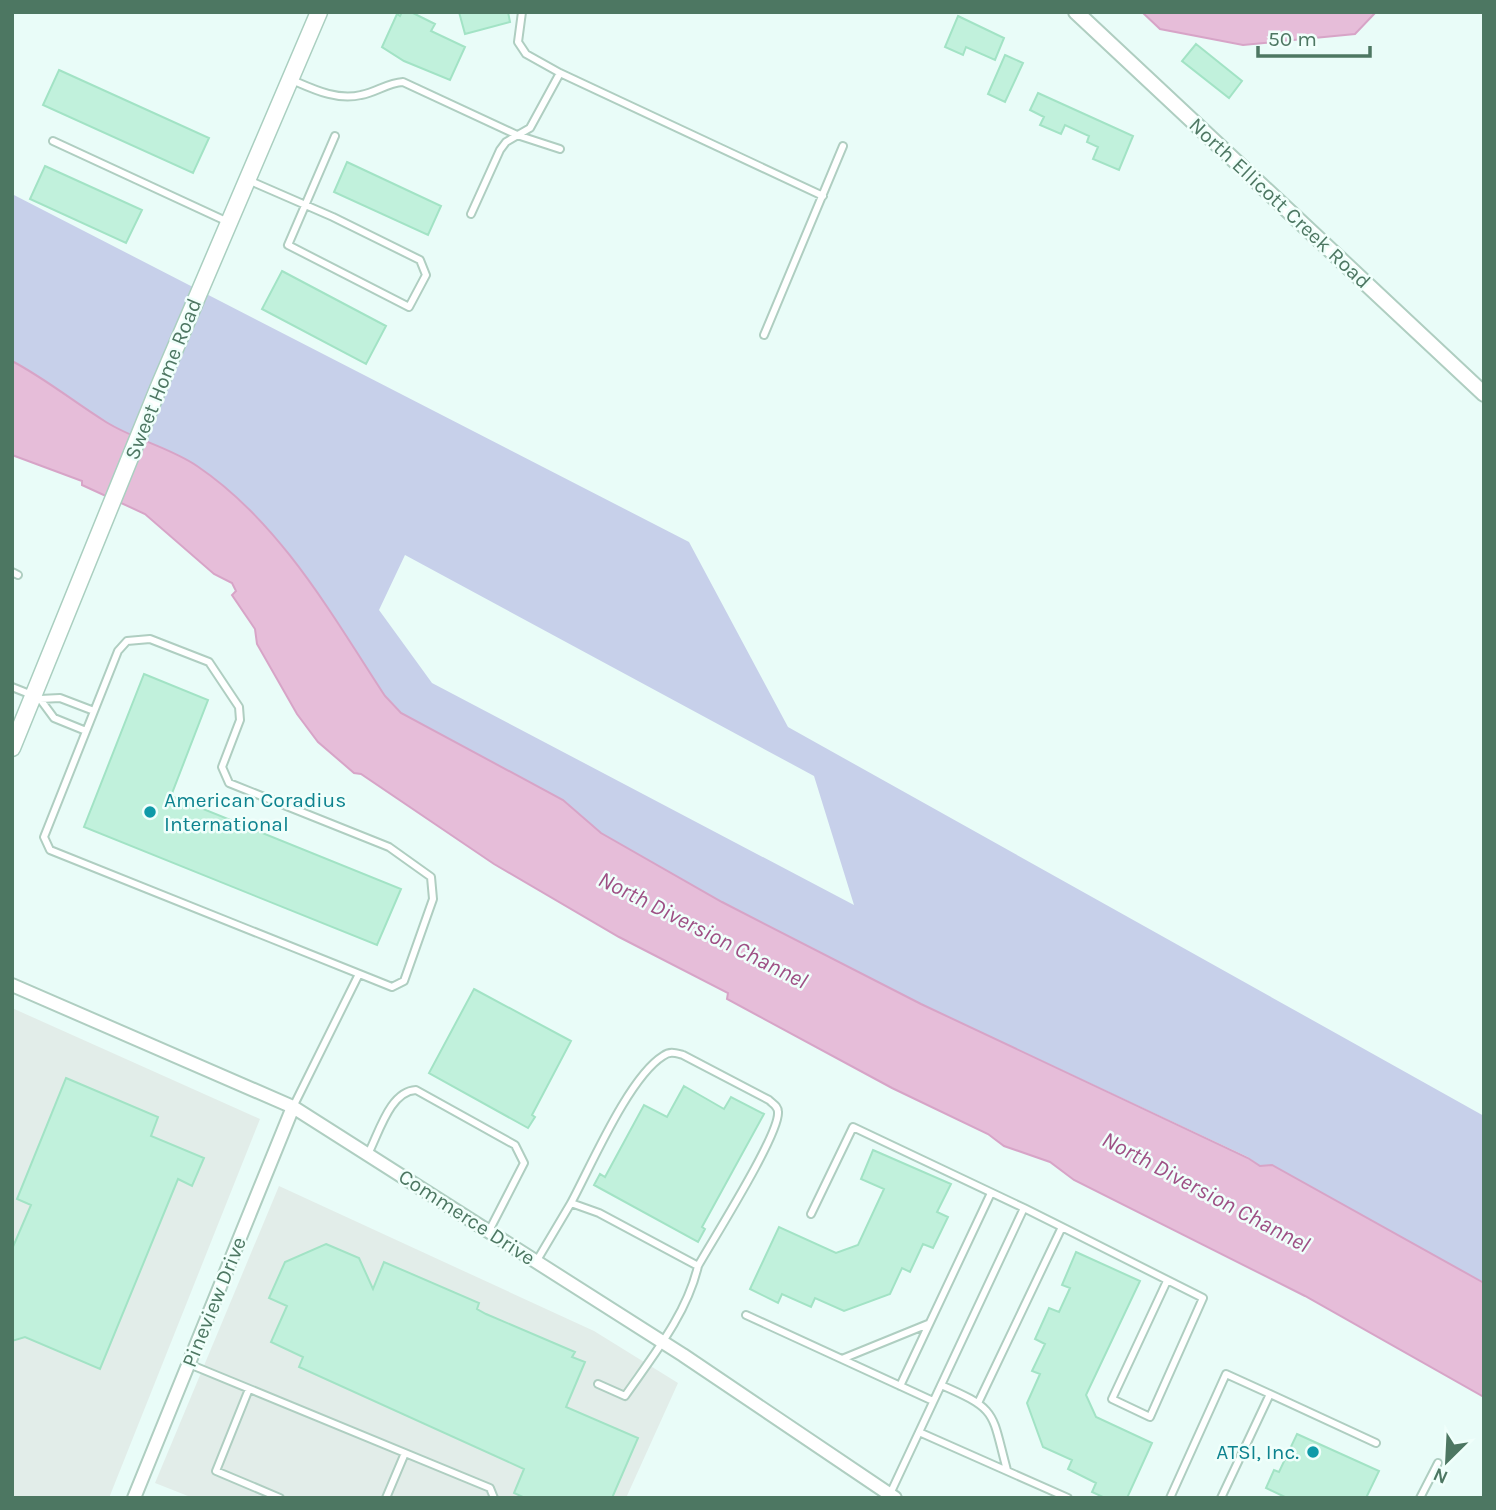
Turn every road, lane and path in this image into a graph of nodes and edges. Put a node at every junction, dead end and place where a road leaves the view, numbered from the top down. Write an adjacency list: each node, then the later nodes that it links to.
1 (319, 12): 5 (main road, Sweet Home Road)
2 (522, 12): 4 (lane)
3 (1076, 12): 17 (street, North Ellicott Creek Road)
4 (560, 73): 6 (lane); 12 (lane)
5 (290, 79): 6 (lane); 11 (main road, Sweet Home Road)
6 (517, 135): 10 (lane); 14 (lane)
7 (335, 136): 13 (lane)
8 (53, 141): 15 (lane)
9 (843, 146): 12 (lane)
10 (560, 149)
11 (246, 180): 13 (lane); 15 (main road, Sweet Home Road)
12 (823, 195): 16 (lane)
13 (305, 205): 13 (lane)
14 (471, 214)
15 (228, 222): 19 (main road, Sweet Home Road)
16 (764, 335)
17 (1484, 394)
18 (12, 687): 19 (lane)
19 (37, 698): 20 (lane); 21 (lane); 22 (main road, Sweet Home Road)
20 (94, 711): 21 (lane); 23 (lane)
21 (86, 731): 23 (lane)
22 (12, 748)
23 (359, 974): 25 (lane)
24 (12, 985): 25 (street, Commerce Drive)
25 (293, 1107): 26 (street, Commerce Drive); 40 (street, Pineview Drive)
26 (368, 1154): 32 (street, Commerce Drive); 32 (lane)
27 (991, 1193): 29 (lane); 30 (lane); 37 (lane)
28 (571, 1203): 33 (lane); 34 (lane); 34 (lane)
29 (1024, 1208): 31 (lane); 42 (lane)
30 (811, 1214)
31 (1062, 1227): 35 (lane); 47 (lane)
32 (489, 1231): 33 (street, Commerce Drive)
33 (536, 1262): 38 (street, Commerce Drive)
34 (698, 1266): 38 (lane)
35 (1167, 1281): 35 (lane)
36 (746, 1315): 39 (lane)
37 (929, 1324): 39 (lane); 43 (lane)
38 (662, 1342): 41 (lane); 53 (street, Commerce Drive)
39 (842, 1359): 43 (lane)
40 (189, 1364): 44 (lane); 54 (street, Pineview Drive)
41 (598, 1384)
42 (941, 1385): 46 (lane); 47 (lane)
43 (900, 1386): 46 (lane)
44 (249, 1389): 50 (lane); 55 (lane)
45 (1270, 1394): 49 (lane); 59 (lane); 60 (lane)
46 (933, 1401): 48 (lane)
47 (979, 1401): 52 (lane)
48 (919, 1432): 52 (lane); 53 (lane)
49 (1376, 1443)
50 (405, 1453): 56 (lane); 57 (lane)
51 (1438, 1463): 61 (lane)
52 (1007, 1470): 58 (lane)
53 (892, 1496)
54 (134, 1498)
55 (281, 1498)
56 (386, 1498)
57 (494, 1498)
58 (1068, 1498)
59 (1170, 1498)
60 (1221, 1498)
61 (1420, 1498)

